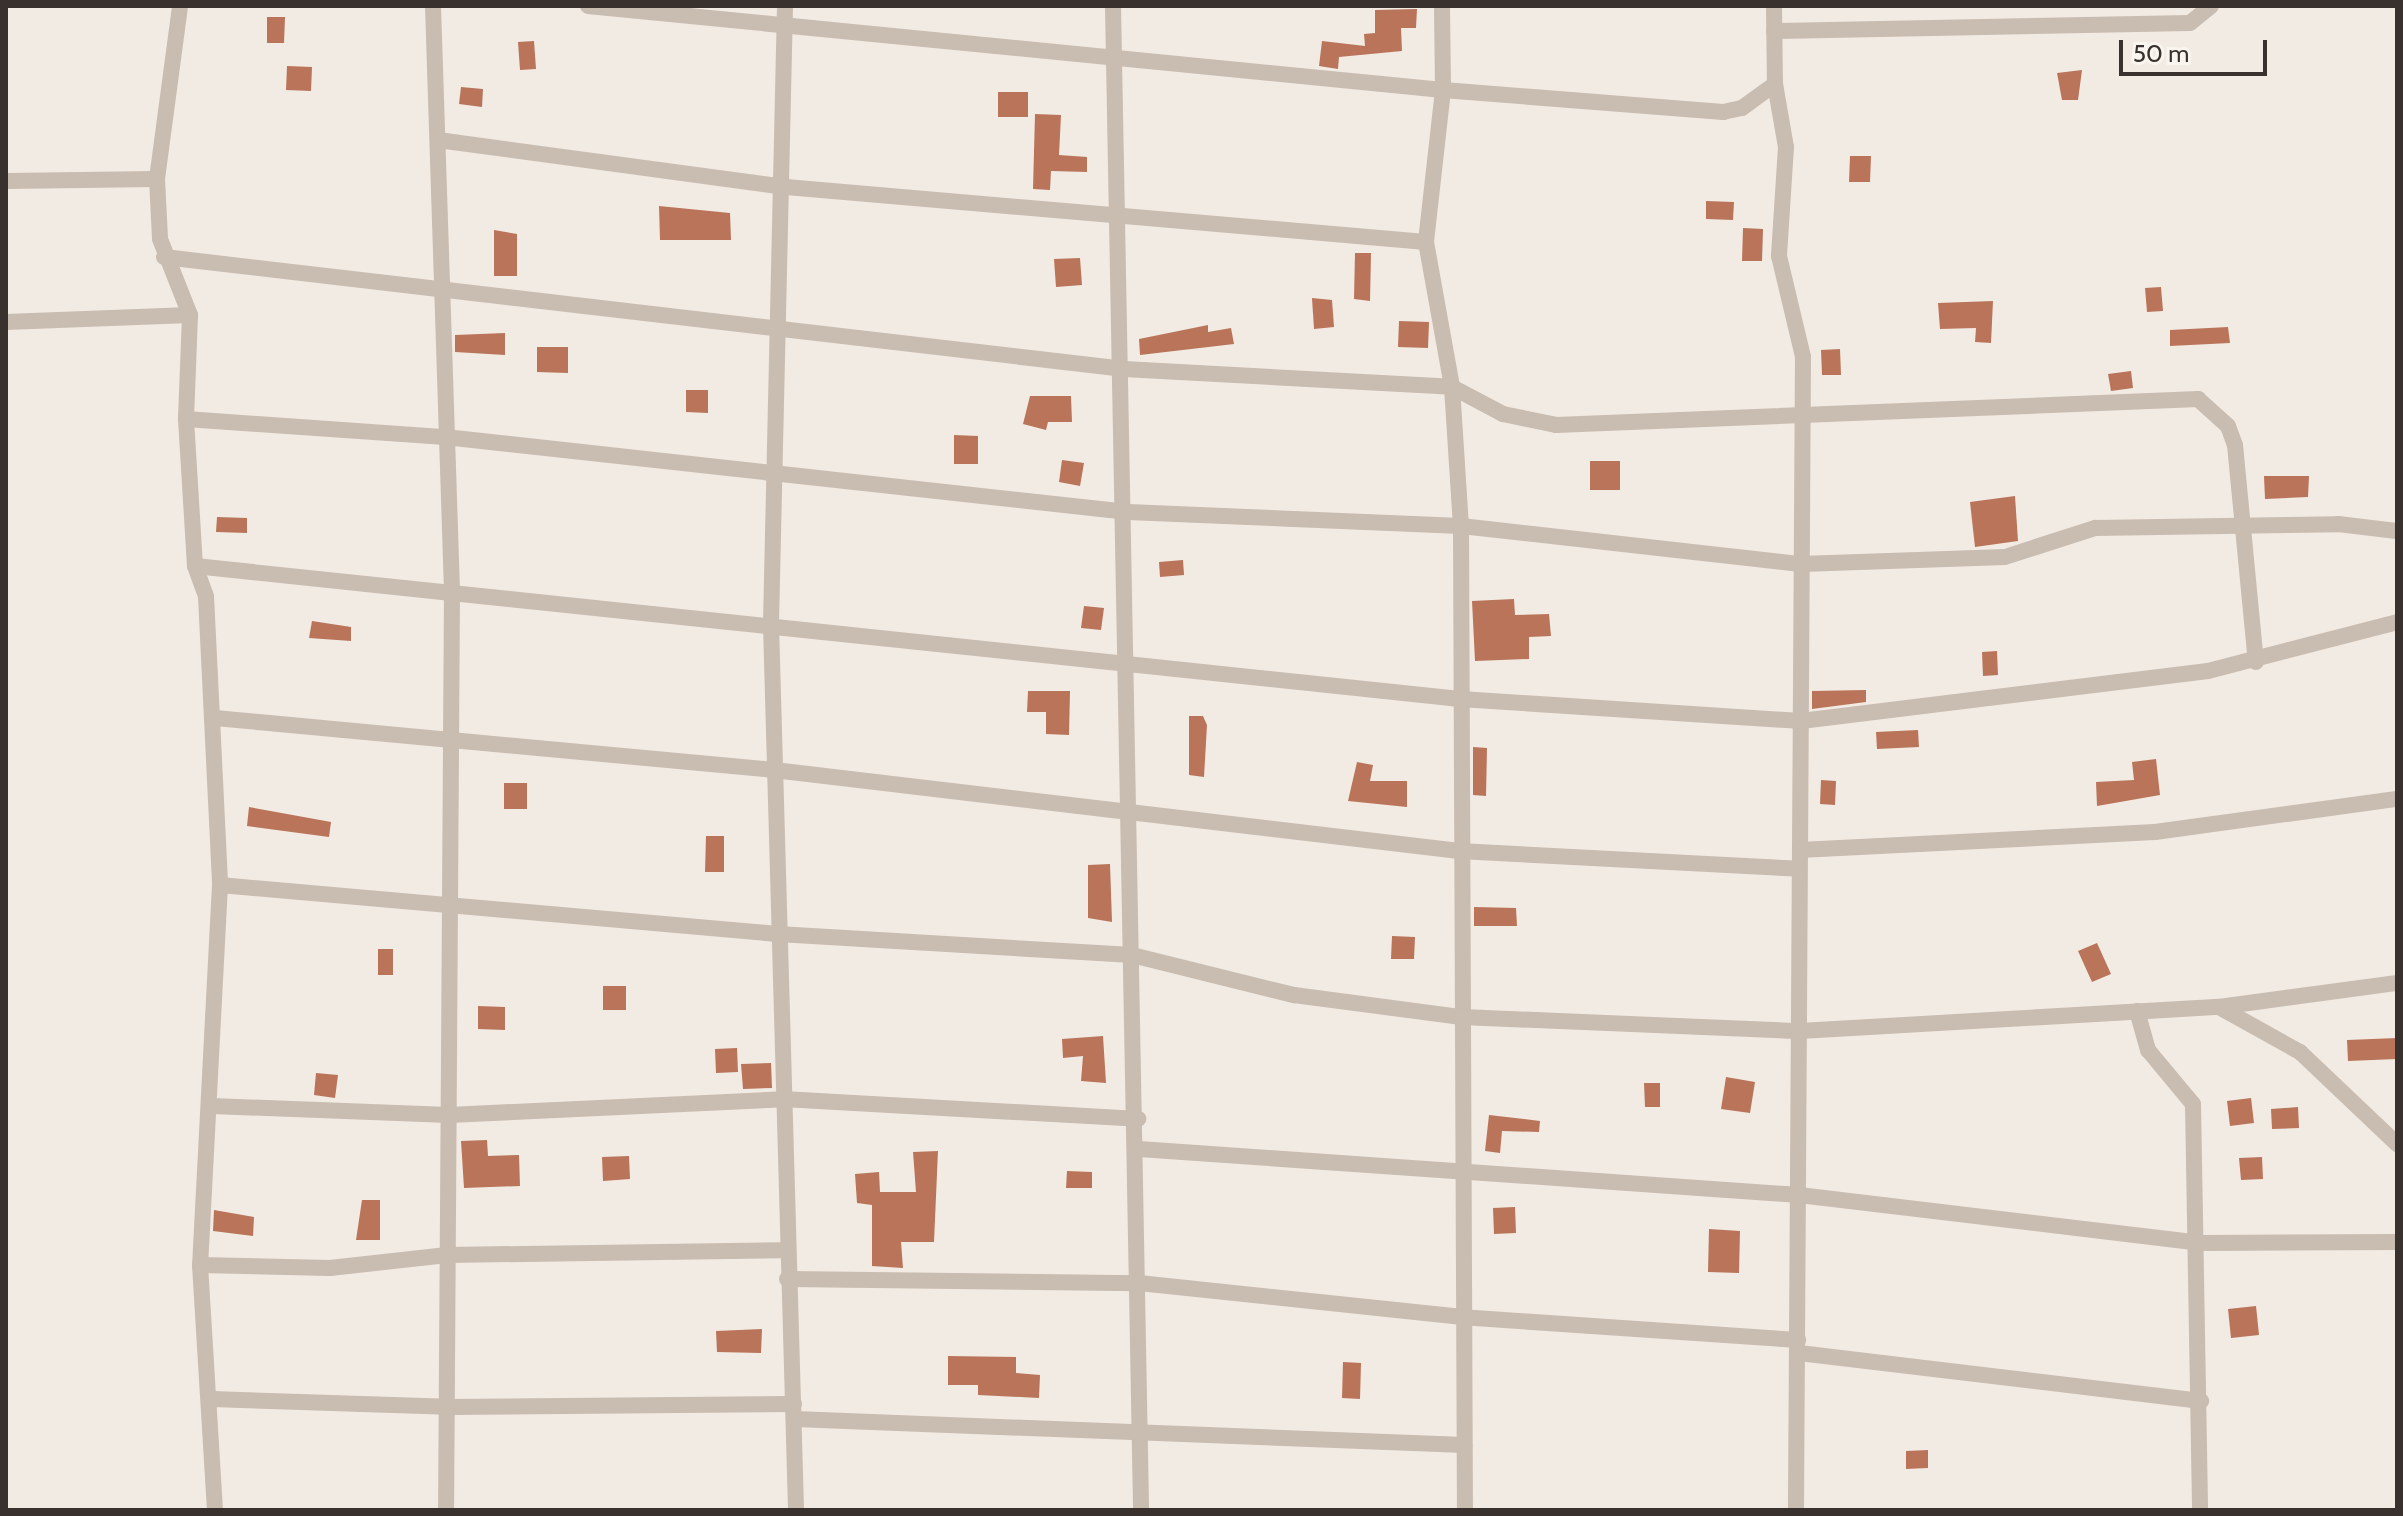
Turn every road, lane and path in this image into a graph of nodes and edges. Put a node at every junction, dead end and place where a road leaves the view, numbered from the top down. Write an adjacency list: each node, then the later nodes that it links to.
1 (180, 6): 15 (street)
2 (433, 6): 14 (street)
3 (588, 6): 9 (street)
4 (785, 6): 9 (street)
5 (1113, 6): 11 (street)
6 (1442, 6): 13 (street)
7 (1774, 6): 10 (street)
8 (2211, 6): 10 (street)
9 (784, 26): 11 (street); 17 (street)
10 (1774, 31): 12 (street)
11 (1115, 58): 13 (street); 18 (street)
12 (1775, 84): 13 (street); 27 (street)
13 (1443, 90): 19 (street)
14 (438, 140): 17 (street); 21 (street)
15 (157, 179): 16 (street); 20 (street)
16 (6, 181)
17 (786, 187): 18 (street); 24 (street)
18 (1119, 217): 19 (street); 25 (street)
19 (1426, 242): 26 (street)
20 (164, 257): 21 (street); 22 (street)
21 (442, 292): 24 (street); 29 (street)
22 (190, 315): 23 (street); 28 (street)
23 (6, 322)
24 (782, 333): 25 (street); 30 (street)
25 (1124, 369): 26 (street); 31 (street)
26 (1452, 387): 27 (street); 33 (street)
27 (1802, 415): 32 (street); 35 (street)
28 (186, 419): 29 (street); 36 (street)
29 (445, 437): 30 (street); 37 (street)
30 (775, 476): 31 (street); 39 (street)
31 (1128, 512): 33 (street); 41 (street)
32 (2243, 523): 34 (street); 35 (street); 40 (street)
33 (1461, 526): 35 (street); 42 (street)
34 (2397, 531)
35 (1801, 564): 44 (street)
36 (195, 566): 37 (street); 43 (street)
37 (452, 592): 39 (street); 45 (street)
38 (2397, 622): 40 (street)
39 (771, 625): 41 (street); 46 (street)
40 (2256, 662): 44 (street)
41 (1128, 664): 42 (street); 48 (street)
42 (1460, 699): 44 (street); 50 (street)
43 (215, 718): 45 (street); 52 (street)
44 (1801, 721): 49 (street)
45 (451, 739): 46 (street); 53 (street)
46 (774, 770): 48 (street); 54 (street)
47 (2397, 799): 49 (street)
48 (1129, 810): 50 (street); 55 (street)
49 (1800, 850): 51 (street)
50 (1459, 851): 51 (street); 59 (street)
51 (1800, 869): 60 (street)
52 (220, 885): 53 (street); 62 (street)
53 (451, 902): 54 (street); 63 (street)
54 (778, 934): 55 (street); 61 (street)
55 (1132, 955): 59 (street); 64 (street)
56 (2397, 983): 57 (street)
57 (2219, 1007): 58 (street); 65 (street)
58 (2137, 1011): 60 (street); 70 (street)
59 (1462, 1017): 60 (street); 67 (street)
60 (1800, 1031): 68 (street)
61 (783, 1099): 63 (street); 64 (street); 71 (street)
62 (212, 1106): 63 (street); 73 (street)
63 (449, 1115): 72 (street)
64 (1138, 1119): 66 (street)
65 (2397, 1144)
66 (1139, 1149): 67 (street); 75 (street)
67 (1459, 1172): 68 (street); 76 (street)
68 (1799, 1195): 70 (street); 77 (street)
69 (2397, 1242): 70 (street)
70 (2201, 1243): 79 (street)
71 (786, 1250): 72 (street); 74 (street)
72 (447, 1255): 73 (street); 80 (street)
73 (200, 1265): 78 (street)
74 (787, 1279): 75 (street); 81 (street)
75 (1139, 1283): 76 (street); 82 (street)
76 (1460, 1317): 77 (street); 83 (street)
77 (1798, 1347): 79 (street); 89 (street)
78 (212, 1399): 80 (street); 84 (street)
79 (2201, 1401): 90 (street)
80 (447, 1407): 81 (street); 85 (street)
81 (794, 1412): 82 (street); 86 (street)
82 (1141, 1428): 83 (street); 87 (street)
83 (1464, 1445): 88 (street)
84 (215, 1510)
85 (446, 1510)
86 (796, 1510)
87 (1141, 1510)
88 (1465, 1510)
89 (1796, 1510)
90 (2200, 1510)

